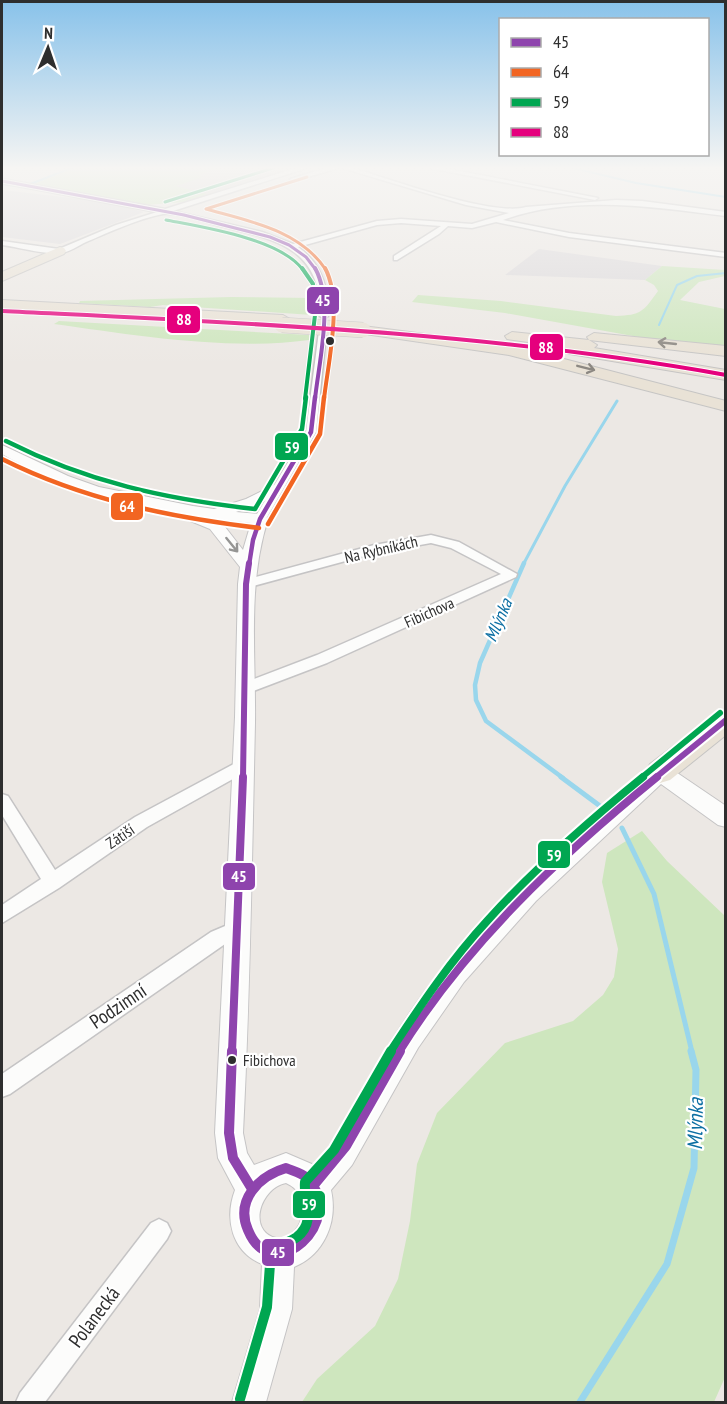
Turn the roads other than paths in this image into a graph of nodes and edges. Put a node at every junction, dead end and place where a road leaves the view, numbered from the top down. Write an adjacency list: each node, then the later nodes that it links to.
1 (99, 234): 8 (street)
2 (257, 234): 7 (street)
3 (339, 234): 7 (street)
4 (433, 234): 10 (street)
5 (562, 234): 9 (street)
6 (2, 243): 8 (street)
7 (291, 247): 14 (street)
8 (60, 251): 11 (highway)
9 (726, 255)
10 (397, 258)
11 (2, 277)
12 (2, 304): 15 (highway)
13 (2, 311): 15 (highway)
14 (324, 316)
15 (282, 322): 16 (highway, bridge)
16 (363, 327): 18 (highway, one-way to 16); 19 (highway); 20 (highway); 21 (highway, one-way to 21)
17 (322, 333): 23 (street)
18 (726, 351)
19 (726, 367)
20 (726, 375)
21 (726, 406)
22 (2, 448): 24 (street)
23 (278, 487): 24 (street); 25 (street)
24 (174, 510): 25 (street); 27 (street, one-way to 27)
25 (260, 519): 27 (street)
26 (511, 574): 27 (street, Na Rybníkách); 28 (street, Fibichova)
27 (247, 575): 28 (street)
28 (246, 688): 30 (street)
29 (726, 720): 31 (highway)
30 (243, 765): 34 (street, Zátiší); 36 (street)
31 (660, 772): 33 (street); 38 (street)
32 (2, 801): 34 (street)
33 (726, 818)
34 (53, 882): 35 (street, Zátiší)
35 (2, 915)
36 (237, 930): 37 (street, Podzimní); 39 (street)
37 (2, 1086)
38 (313, 1186): 39 (street); 41 (street)
39 (252, 1189): 41 (street)
40 (159, 1231): 42 (street, Polanecká)
41 (279, 1254): 43 (street)
42 (29, 1402)
43 (249, 1402)

